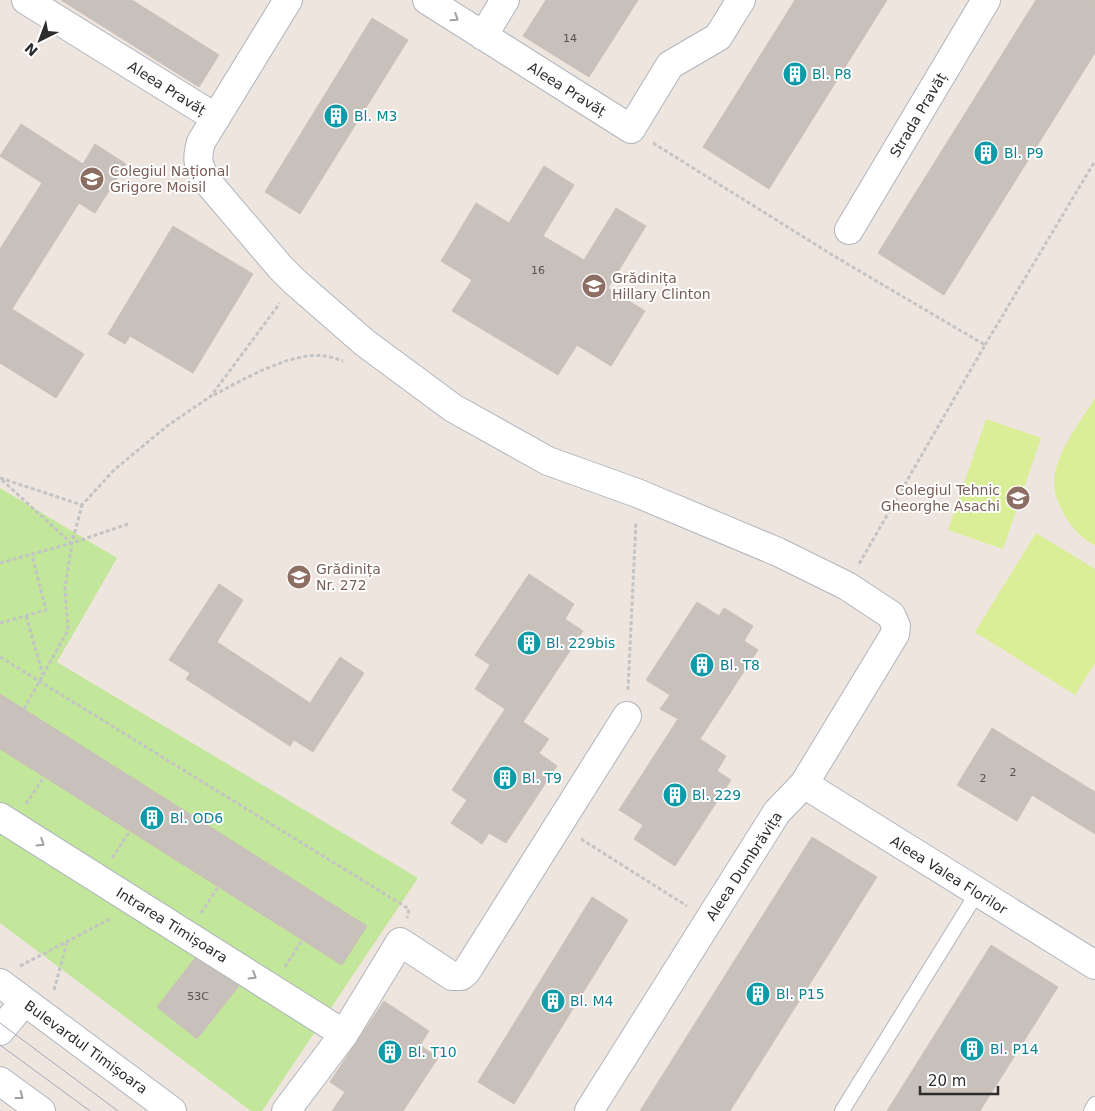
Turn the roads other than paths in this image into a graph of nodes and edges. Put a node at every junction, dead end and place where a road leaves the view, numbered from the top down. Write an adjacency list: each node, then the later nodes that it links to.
1 (26, 0): 8 (street, Aleea Pravăț)
2 (427, 0): 7 (street, Aleea Pravăț, one-way to 7)
3 (505, 0): 7 (street)
4 (741, 0): 7 (street, Aleea Pravăț)
5 (986, 0): 9 (street, Strada Pravăț)
6 (281, 3): 8 (street, Aleea Pravăț)
7 (483, 36)
8 (216, 118): 11 (street, Aleea Dumbrăvița)
9 (849, 230)
10 (627, 716): 18 (street)
11 (804, 784): 13 (street, Aleea Valea Florilor); 24 (street, Aleea Dumbrăvița)
12 (0, 817): 18 (street, Intrarea Timișoara, one-way to 18)
13 (977, 893): 14 (street, Aleea Valea Florilor); 25 (lane)
14 (1095, 965)
15 (8, 976): 16 (street, Bulevardul Timișoara)
16 (24, 1002): 17 (street); 22 (street, Bulevardul Timișoara)
17 (0, 1031)
18 (344, 1034): 23 (street)
19 (0, 1081): 21 (street, one-way to 21)
20 (1095, 1104): 26 (lane)
21 (41, 1111)
22 (172, 1111)
23 (286, 1111)
24 (589, 1111)
25 (842, 1111)
26 (1091, 1111)

